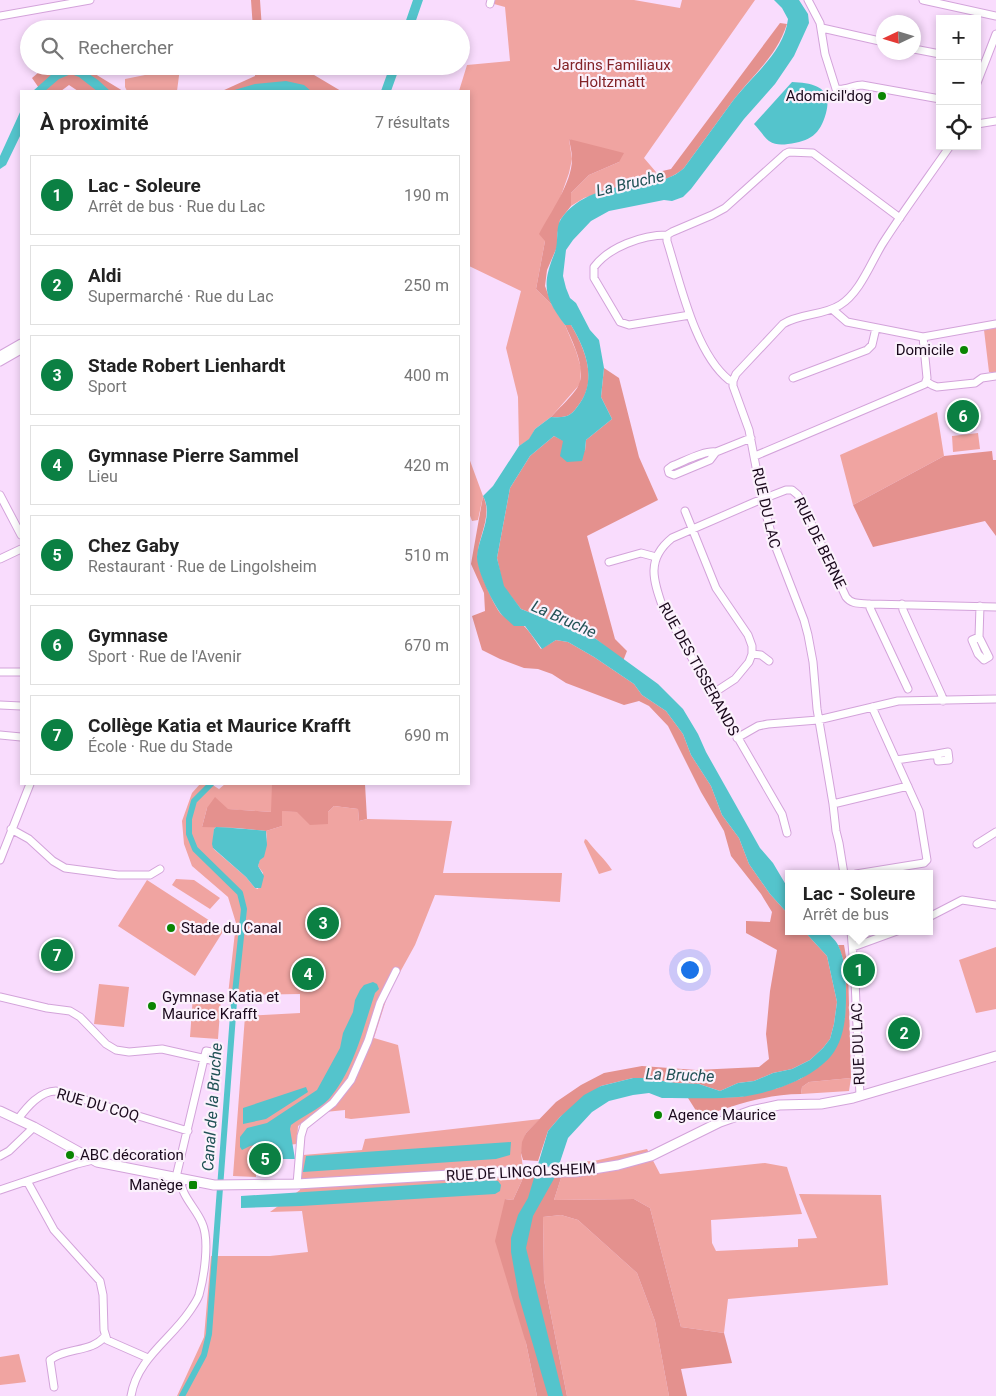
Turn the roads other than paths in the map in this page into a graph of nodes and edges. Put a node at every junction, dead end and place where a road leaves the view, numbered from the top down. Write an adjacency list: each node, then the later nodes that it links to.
1 (90, 0): 4 (street)
2 (808, 0): 6 (street)
3 (923, 0): 5 (street)
4 (0, 16)
5 (996, 16)
6 (822, 28): 8 (street); 12 (street)
7 (996, 34): 11 (street)
8 (876, 40)
9 (921, 50): 10 (street)
10 (936, 53)
11 (981, 63)
12 (936, 98)
13 (996, 121): 14 (street)
14 (981, 123)
15 (947, 150): 16 (street)
16 (900, 218): 17 (street); 18 (street)
17 (667, 235): 19 (street); 19 (street)
18 (832, 309): 21 (street); 29 (street)
19 (690, 315): 29 (street)
20 (996, 324): 22 (street)
21 (876, 328): 22 (street); 28 (street)
22 (922, 337): 30 (street)
23 (20, 345): 25 (street)
24 (20, 351): 26 (street)
25 (0, 355)
26 (0, 362)
27 (996, 376): 30 (street)
28 (793, 378)
29 (733, 381): 31 (street, RUE DU LAC)
30 (927, 382): 33 (street)
31 (751, 438): 32 (street); 33 (street, RUE DU LAC)
32 (716, 452): 32 (street)
33 (754, 456): 35 (street, RUE DU LAC)
34 (0, 495): 38 (street)
35 (762, 499): 37 (street); 43 (street, RUE DE BERNE); 59 (street, RUE DU LAC)
36 (685, 511): 37 (street)
37 (693, 528): 40 (street); 48 (street)
38 (20, 533)
39 (20, 549): 41 (street)
40 (656, 557): 42 (street); 53 (street, RUE DES TISSERANDS)
41 (0, 559)
42 (609, 562)
43 (870, 604): 44 (street, RUE DE BERNE); 52 (street)
44 (902, 604): 45 (street, RUE DE BERNE); 55 (street)
45 (980, 606): 46 (street, RUE DE BERNE); 47 (street)
46 (996, 607)
47 (979, 637)
48 (752, 654): 49 (street); 53 (street)
49 (769, 661)
50 (0, 672): 51 (street)
51 (20, 672)
52 (908, 689)
53 (712, 694): 62 (street, RUE DES TISSERANDS)
54 (996, 699): 55 (street)
55 (943, 701): 58 (street)
56 (0, 704): 57 (street)
57 (20, 706)
58 (872, 707): 59 (street); 64 (street)
59 (818, 720): 62 (street); 67 (street, RUE DU LAC)
60 (0, 735): 61 (street)
61 (20, 737)
62 (737, 738): 70 (street, RUE DES TISSERANDS)
63 (937, 754): 64 (street)
64 (896, 760): 66 (street)
65 (30, 785): 68 (street)
66 (908, 786): 67 (street); 76 (street)
67 (833, 804): 75 (street, RUE DU LAC)
68 (11, 829): 72 (street); 74 (street)
69 (996, 832): 71 (street)
70 (787, 833)
71 (977, 844)
72 (2, 847): 73 (street)
73 (0, 860)
74 (160, 869)
75 (843, 870)
76 (881, 870)
77 (996, 905): 78 (street)
78 (933, 915)
79 (852, 935): 81 (street, RUE DU LAC)
80 (886, 935): 81 (street)
81 (853, 947): 85 (street, RUE DU LAC)
82 (396, 971): 94 (street)
83 (0, 997): 89 (street)
84 (996, 1056): 85 (main road, RUE DE LINGOLSHEIM)
85 (860, 1096): 94 (main road, RUE DE LINGOLSHEIM)
86 (0, 1111): 87 (main road, RUE DE LINGOLSHEIM)
87 (18, 1119): 88 (main road, RUE DE LINGOLSHEIM); 89 (street, RUE DU COQ)
88 (34, 1127): 90 (street); 91 (main road, RUE DE LINGOLSHEIM)
89 (188, 1131): 92 (street)
90 (0, 1156)
91 (93, 1160): 92 (main road, RUE DE LINGOLSHEIM); 93 (street)
92 (179, 1178): 94 (main road, RUE DE LINGOLSHEIM); 97 (street)
93 (27, 1181): 95 (street); 96 (street)
94 (297, 1184)
95 (0, 1190)
96 (105, 1336): 97 (street); 98 (street)
97 (148, 1358): 99 (street)
98 (54, 1387)
99 (131, 1396)

